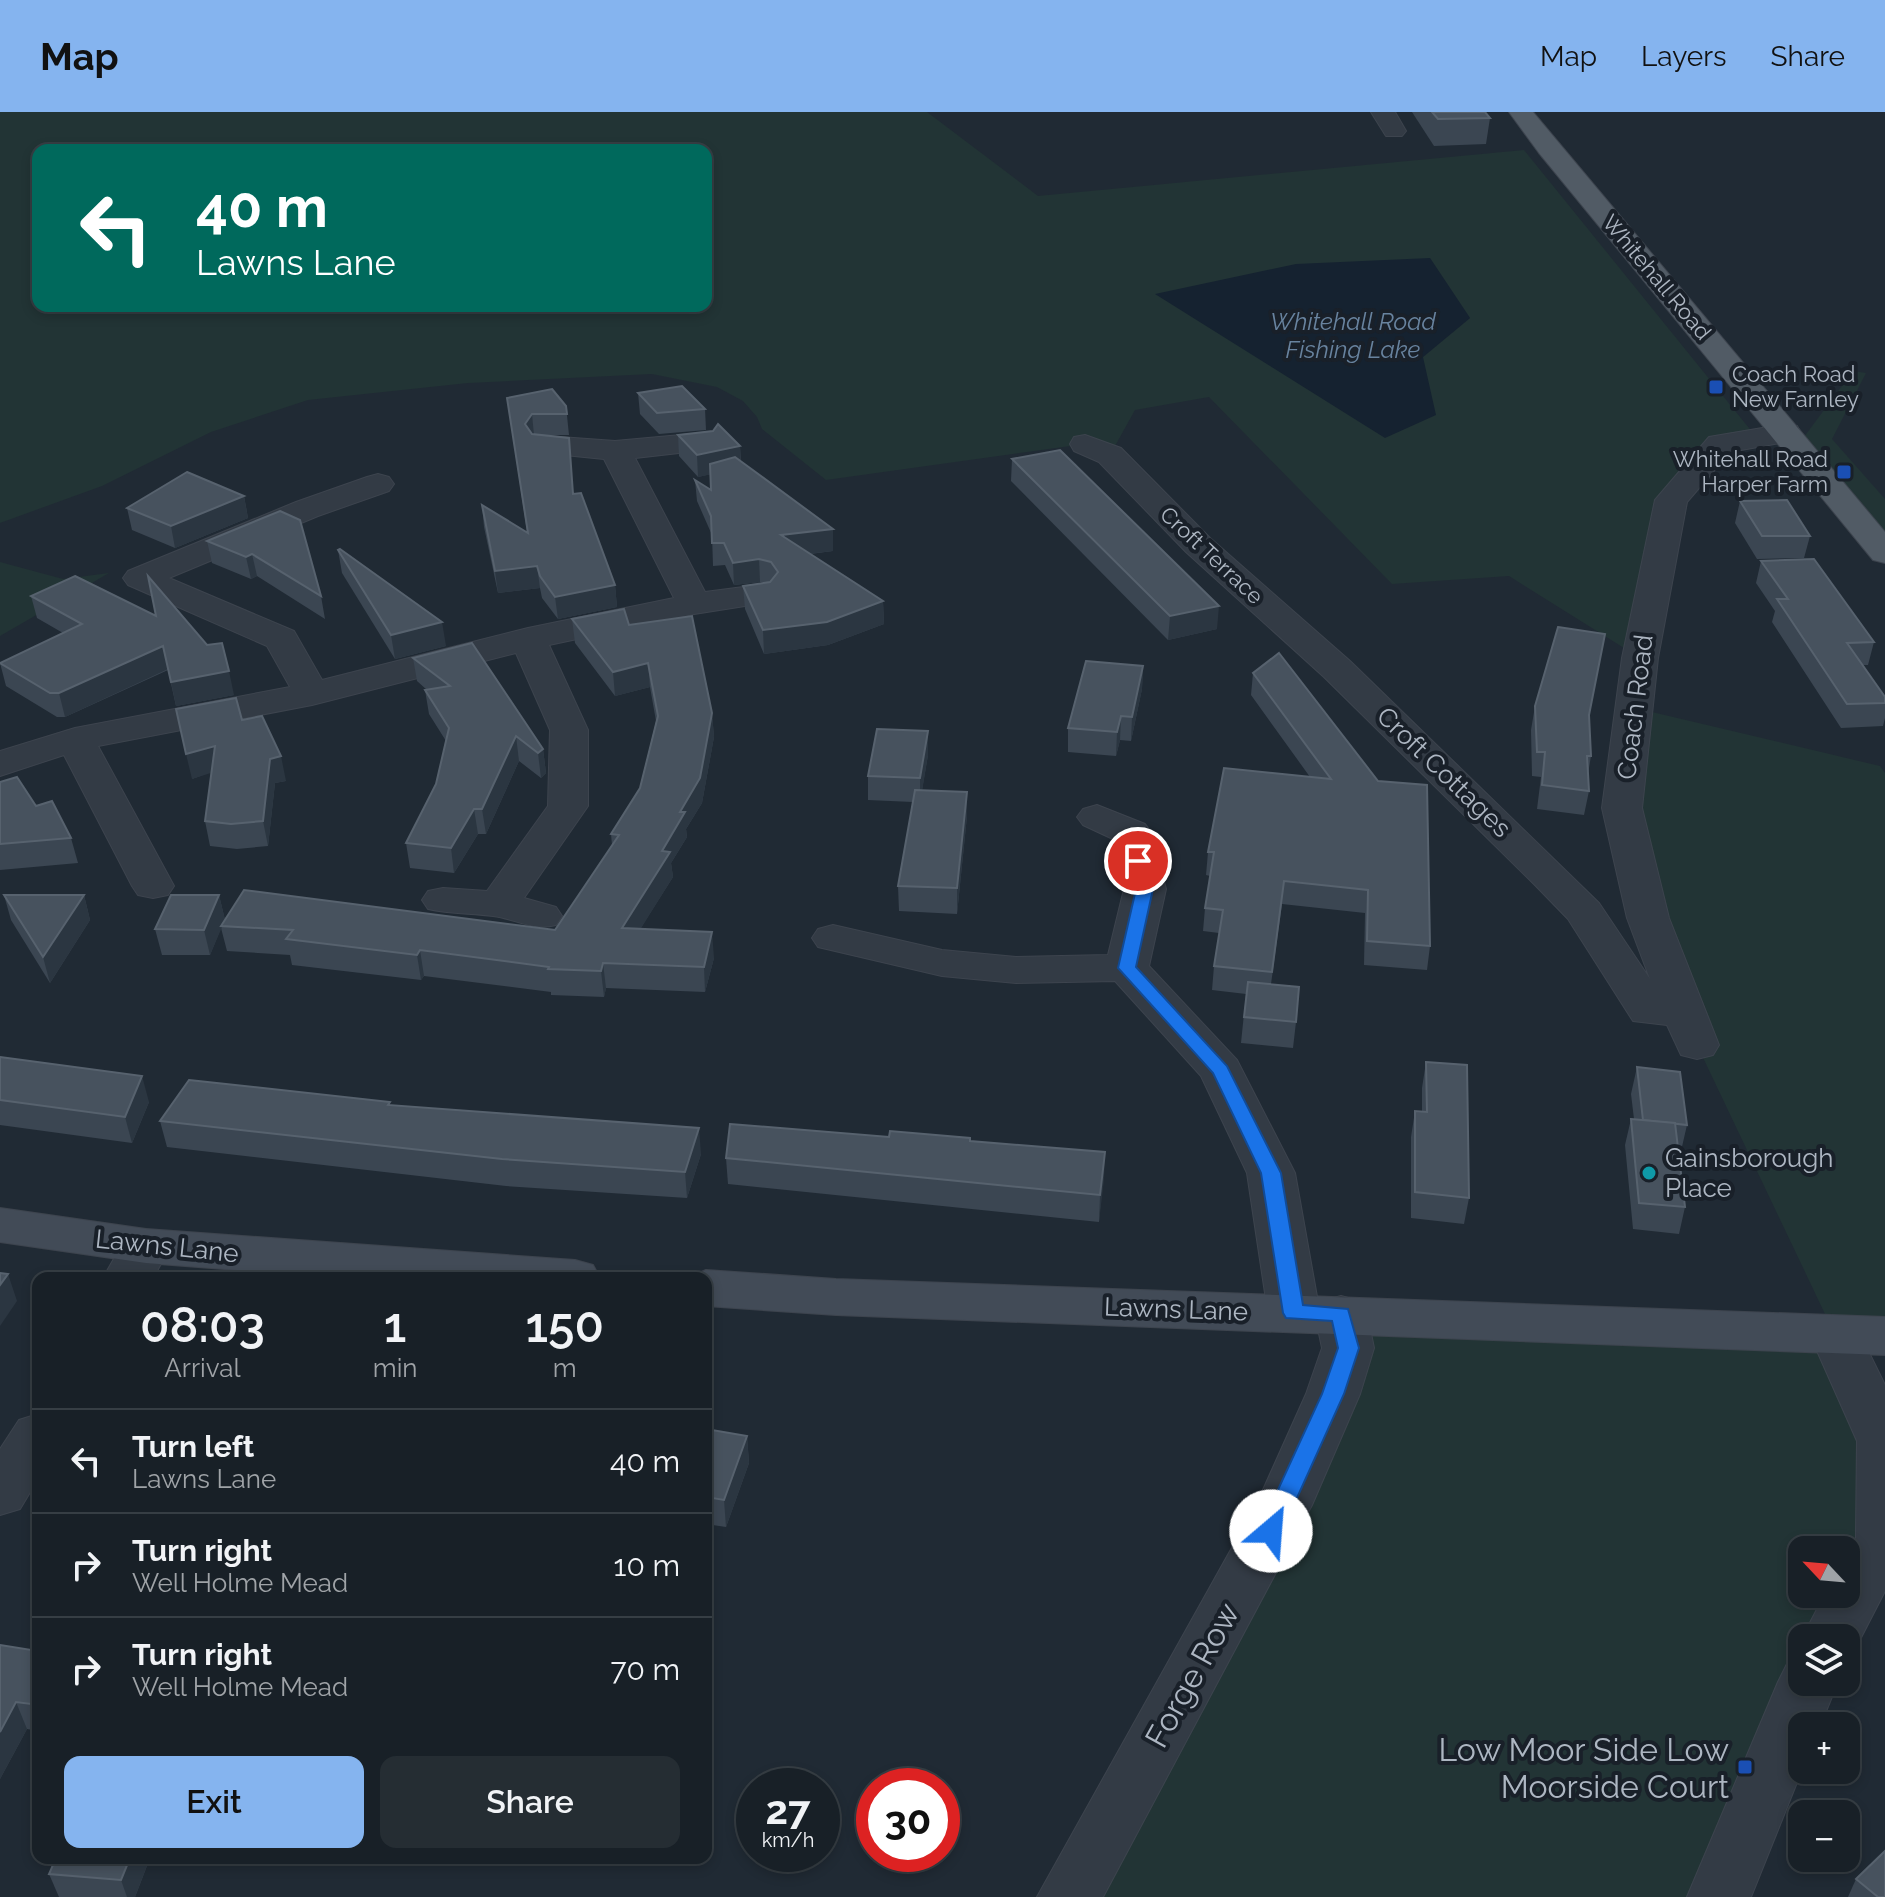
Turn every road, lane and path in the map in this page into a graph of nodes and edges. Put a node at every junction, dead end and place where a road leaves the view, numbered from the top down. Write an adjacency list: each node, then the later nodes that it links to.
1 (1521, 112): 2 (main road, Whitehall Road)
2 (1786, 433): 8 (main road, Whitehall Road); 23 (street, Coach Road)
3 (703, 442): 6 (street)
4 (1085, 444): 12 (street, Croft Terrace)
5 (546, 445): 6 (street)
6 (615, 450): 10 (street)
7 (378, 484): 13 (street)
8 (1885, 553)
9 (759, 595): 10 (street)
10 (694, 604): 11 (street)
11 (528, 639): 13 (street); 19 (street)
12 (1337, 669): 23 (street, Croft Cottages)
13 (312, 694): 14 (street)
14 (75, 739): 15 (street); 17 (street)
15 (0, 764)
16 (1097, 817): 22 (street)
17 (153, 886)
18 (443, 900): 19 (street)
19 (499, 904): 20 (street)
20 (541, 916)
21 (833, 938): 22 (street)
22 (1127, 968): 28 (street, Forge Row)
23 (1689, 1028)
24 (0, 1225): 25 (street, Lawns Lane)
25 (137, 1262): 26 (street, Lawns Lane)
26 (411, 1272)
27 (712, 1288): 28 (street, Lawns Lane)
28 (1317, 1313): 29 (street, Lawns Lane); 35 (street, Forge Row)
29 (1860, 1336): 32 (street)
30 (32, 1445): 31 (street)
31 (0, 1494)
32 (1884, 1539): 33 (street)
33 (1838, 1624)
34 (1802, 1696): 36 (street)
35 (1069, 1897)
36 (1719, 1897)

